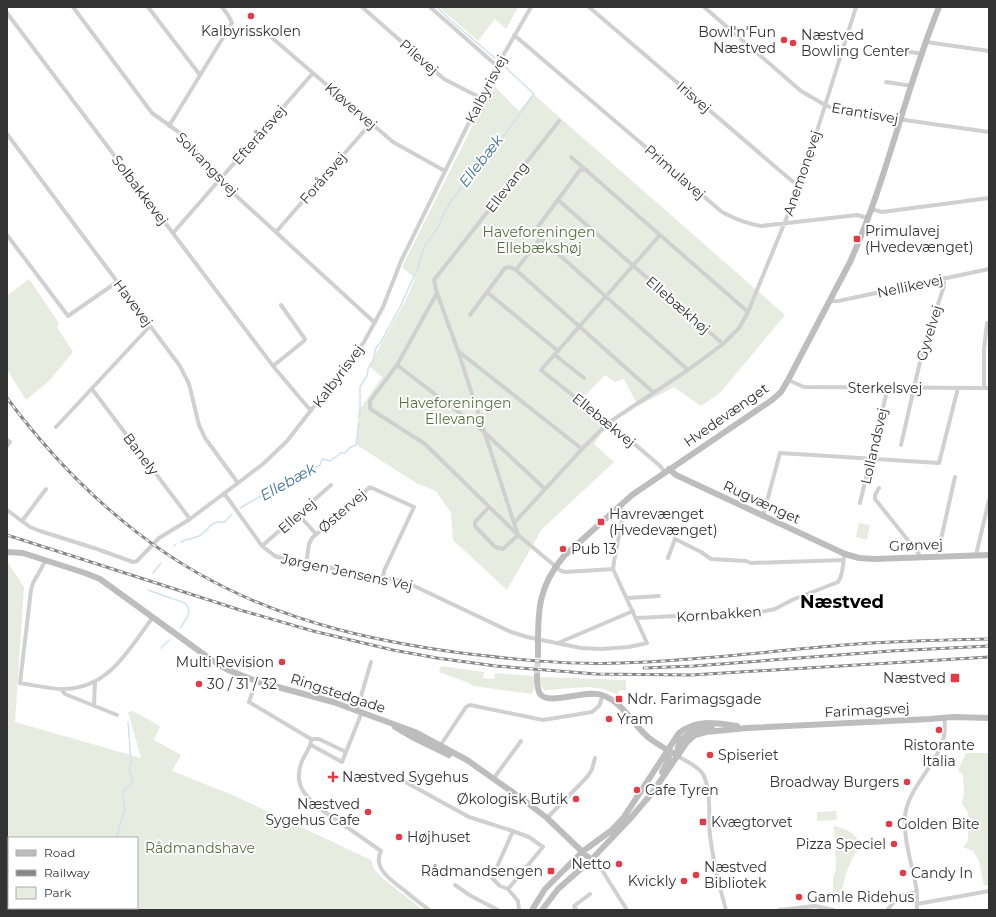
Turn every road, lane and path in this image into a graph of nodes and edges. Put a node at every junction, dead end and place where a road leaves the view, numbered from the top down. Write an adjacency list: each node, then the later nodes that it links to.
1 (73, 7): 28 (street, Solvangsvej)
2 (148, 7): 20 (street)
3 (222, 7): 20 (street)
4 (362, 7): 23 (street, Pilevej)
5 (430, 7): 18 (street)
6 (531, 7): 13 (street, Kalbyrisvej)
7 (589, 7): 35 (street, Irisvej)
8 (704, 7): 24 (street, Erantisvej)
9 (856, 7): 24 (street, Anemonevej)
10 (939, 7): 14 (street, Hvedevænget)
11 (7, 13): 42 (street, Solbakkevej)
12 (263, 30): 19 (street, Kløvervej)
13 (514, 35): 18 (street, Kalbyrisvej); 40 (street, Primulavej)
14 (926, 42): 16 (street); 17 (street, Hvedevænget)
15 (898, 50): 17 (street)
16 (989, 51)
17 (922, 54): 22 (street, Hvedevænget)
18 (497, 66): 23 (street, Kalbyrisvej)
19 (313, 73): 27 (street, Kløvervej); 34 (street, Efterårsvej)
20 (200, 75): 28 (street)
21 (886, 82): 22 (street)
22 (912, 86): 25 (street, Hvedevænget)
23 (482, 98): 33 (street, Kalbyrisvej)
24 (825, 105): 25 (street, Erantisvej); 35 (street, Anemonevej)
25 (901, 119): 29 (street, Erantisvej); 38 (street, Hvedevænget)
26 (559, 121): 53 (street, Ellevang)
27 (371, 123): 33 (street, Kløvervej); 41 (street, Forårsvej)
28 (169, 126): 34 (street, Solvangsvej)
29 (989, 132)
30 (7, 134): 50 (street, Havevej)
31 (571, 157): 32 (street)
32 (587, 170): 37 (street); 44 (street)
33 (445, 171): 59 (street, Kalbyrisvej)
34 (219, 180): 41 (street, Solvangsvej); 42 (street, Efterårsvej)
35 (800, 185): 40 (street, Anemonevej)
36 (989, 198): 38 (street)
37 (558, 200): 45 (street); 46 (street, Ellebækhøj)
38 (871, 209): 39 (street, Hvedevænget)
39 (868, 218): 40 (street, Primulavej); 55 (street, Hvedevænget)
40 (784, 224): 51 (street, Anemonevej)
41 (276, 232): 59 (street, Solvangsvej)
42 (173, 233): 67 (street, Solbakkevej)
43 (7, 235): 50 (street)
44 (660, 235): 46 (street, Ellebækhøj); 57 (street)
45 (540, 239): 48 (street); 54 (street)
46 (633, 266): 54 (street, Ellebækhøj); 63 (street, Ellebækhøj)
47 (989, 269): 49 (street, Nellikevej)
48 (516, 270): 52 (street); 62 (street)
49 (944, 278): 55 (street, Nellikevej); 73 (street, Gyvelvej)
50 (117, 282): 61 (street, Havevej)
51 (757, 290): 57 (street, Ellebækhøj)
52 (487, 292): 58 (street); 65 (street)
53 (437, 294): 64 (street, Ellevang); 66 (street, Ellevang)
54 (606, 296): 62 (street, Ellebækhøj); 69 (street)
55 (830, 301): 71 (street, Hvedevænget)
56 (281, 305): 67 (street)
57 (748, 312): 63 (street, Ellebækhøj)
58 (470, 315)
59 (375, 323): 79 (street, Kalbyrisvej)
60 (987, 323): 75 (street)
61 (150, 326): 77 (street); 90 (street, Havevej)
62 (579, 327): 65 (street, Ellebækhøj); 78 (street)
63 (723, 344): 69 (street, Ellebækhøj)
64 (458, 351): 82 (street, Ellevang); 86 (street)
65 (556, 353): 68 (street, Ellebækhøj); 70 (street)
66 (397, 365): 82 (street, Ellevang); 99 (street, Ellevang)
67 (273, 366): 79 (street, Solbakkevej)
68 (541, 370): 80 (street, Ellebækvej)
69 (688, 370): 78 (street, Ellebækhøj)
70 (584, 378)
71 (788, 380): 72 (street, Sterkelsvej); 88 (street, Hvedevænget)
72 (886, 388): 73 (street, Sterkelsvej); 87 (street, Lollandsvej)
73 (914, 388): 74 (street, Sterkelsvej); 84 (street, Gyvelvej)
74 (958, 388): 75 (street, Sterkelsvej); 87 (street)
75 (984, 388): 76 (street, Sterkelsvej)
76 (989, 388)
77 (92, 389): 81 (street); 103 (street, Banely)
78 (653, 392): 80 (street, Ellebækhøj)
79 (311, 411): 90 (street, Kalbyrisvej)
80 (608, 423): 86 (street); 88 (street, Ellebækvej)
81 (56, 427)
82 (483, 431): 94 (street, Ellevang); 105 (street, Ellevang)
83 (7, 440): 85 (street)
84 (901, 445)
85 (7, 446)
86 (582, 449): 94 (street)
87 (871, 458): 97 (street, Lollandsvej); 102 (street)
88 (667, 471): 98 (street, Hvedevænget); 102 (street, Rugvænget)
89 (955, 477): 112 (street)
90 (238, 483): 95 (street, Kalbyrisvej)
91 (331, 486): 101 (street, Ellevej)
92 (879, 488): 114 (street)
93 (46, 489): 104 (street)
94 (545, 489): 105 (street)
95 (224, 493): 103 (street, Kalbyrisvej); 108 (street, Jørgen Jensens Vej)
96 (989, 500): 110 (street)
97 (860, 503)
98 (619, 506): 118 (street, Hvedevænget); 119 (street)
99 (489, 507): 107 (street, Ellevang); 107 (street)
100 (7, 510): 104 (street, Kalbyrisvej)
101 (298, 514): 106 (street); 108 (street, Ellevej)
102 (763, 516): 113 (street, Rugvænget)
103 (190, 519): 104 (street, Kalbyrisvej)
104 (22, 521)
105 (514, 524): 107 (street, Ellevang)
106 (316, 534): 117 (street, Østervej); 120 (street, Østervej)
107 (518, 535): 118 (street, Ellevang)
108 (262, 546): 117 (street, Jørgen Jensens Vej)
109 (7, 552): 116 (street, Ringstedgade)
110 (976, 555): 111 (street, Grønvej); 112 (street, Grønvej)
111 (989, 555)
112 (937, 556): 114 (street, Grønvej)
113 (844, 557): 114 (street, Grønvej); 115 (street); 125 (street, Kornbakken)
114 (919, 557)
115 (668, 558)
116 (46, 560): 124 (street, Ringstedgade); 133 (street)
117 (306, 564): 120 (street, Jørgen Jensens Vej)
118 (555, 567): 119 (street); 126 (street, Hvedevænget)
119 (613, 569): 122 (street)
120 (383, 578): 126 (street, Jørgen Jensens Vej)
121 (659, 596): 122 (street)
122 (627, 598): 123 (street)
123 (633, 611): 125 (street); 127 (street)
124 (153, 617): 131 (street, Ringstedgade); 132 (street)
125 (636, 618): 127 (street, Jørgen Jensens Vej)
126 (538, 640): 127 (street, Jørgen Jensens Vej); 128 (street, Hvedevænget)
127 (558, 643)
128 (538, 655)
129 (371, 662): 136 (street)
130 (537, 676): 134 (street)
131 (256, 681): 136 (street, Ringstedgade); 143 (street)
132 (95, 682): 133 (street); 135 (street)
133 (61, 689): 135 (street)
134 (603, 695): 146 (street); 147 (street)
135 (94, 706): 137 (street)
136 (360, 711): 140 (street, Ringstedgade); 148 (street)
137 (117, 715)
138 (944, 718): 139 (street, Farimagsvej); 142 (street, Farimagsvej); 162 (street)
139 (989, 718)
140 (381, 719): 146 (street, Ringstedgade); 151 (street)
141 (720, 724): 142 (street, Farimagsvej); 147 (street, Farimagsvej); 149 (street)
142 (747, 728): 149 (street, Farimagsvej)
143 (311, 739): 145 (street); 148 (street)
144 (521, 741): 152 (street)
145 (311, 745): 148 (street); 165 (street)
146 (440, 746): 151 (street, Ringstedgade)
147 (668, 750): 149 (street); 154 (street); 157 (street, Farimagsvej)
148 (346, 752)
149 (678, 756): 154 (street, Farimagsvej); 172 (street)
150 (595, 758): 155 (street)
151 (480, 769): 152 (street, Ringstedgade)
152 (494, 778): 155 (street, Ringstedgade)
153 (400, 779): 156 (street)
154 (640, 806): 158 (street, Farimagsvej)
155 (547, 818): 157 (street, Ringstedgade)
156 (513, 831): 160 (street); 160 (street)
157 (582, 852): 158 (street, Ringstedgade); 168 (street, Farimagsvej)
158 (591, 860): 169 (street, Farimagsvej); 171 (street, Ringstedgade)
159 (455, 885): 166 (street)
160 (508, 889): 167 (street)
161 (989, 891): 164 (street)
162 (917, 892): 164 (street); 175 (street)
163 (590, 894): 170 (street)
164 (917, 904): 176 (street)
165 (429, 910)
166 (498, 910)
167 (519, 910)
168 (532, 910)
169 (542, 910)
170 (576, 910)
171 (626, 910)
172 (726, 910)
173 (779, 910): 174 (street)
174 (833, 910)
175 (887, 910)
176 (917, 910)

